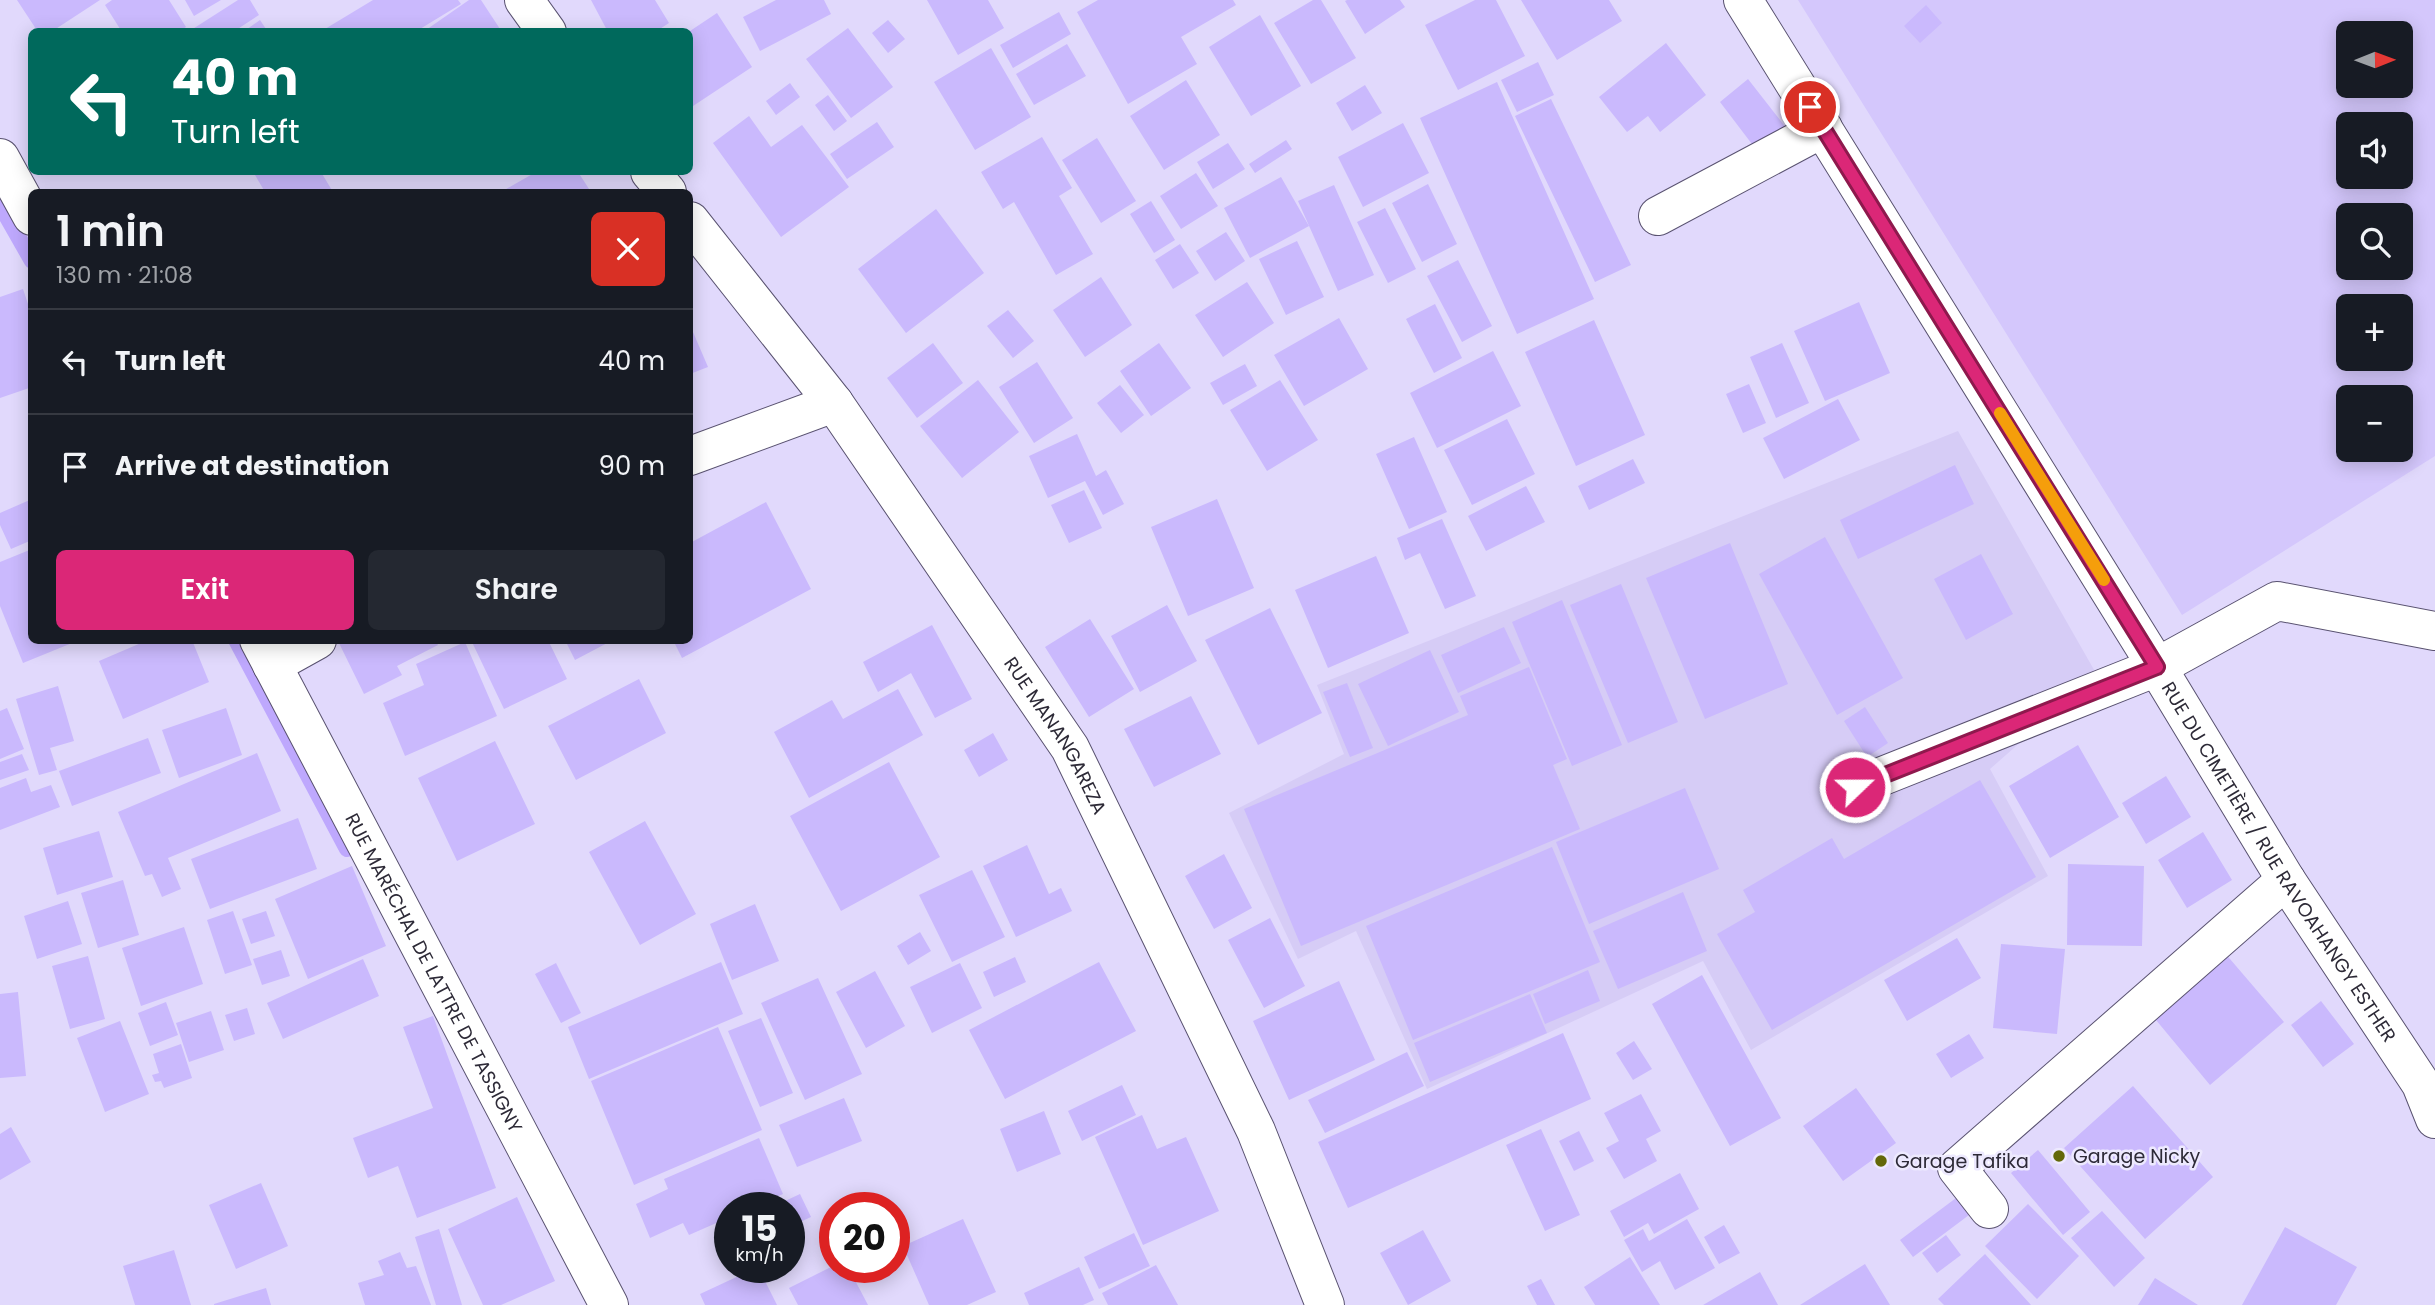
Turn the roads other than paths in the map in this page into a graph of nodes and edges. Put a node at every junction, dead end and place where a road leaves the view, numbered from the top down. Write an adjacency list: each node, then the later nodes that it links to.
1 (524, 0): 3 (street)
2 (1743, 0): 4 (street, RUE DU CIMETIÈRE / RUE RAVOAHANGY ESTHER)
3 (544, 28)
4 (1823, 128): 9 (street); 16 (street, RUE DU CIMETIÈRE / RUE RAVOAHANGY ESTHER)
5 (0, 158): 8 (street)
6 (653, 175): 7 (street)
7 (664, 189)
8 (28, 209)
9 (1658, 216)
10 (693, 225): 11 (street, RUE MANANGAREZA)
11 (834, 403): 12 (street); 23 (street, RUE MANANGAREZA)
12 (693, 455)
13 (2435, 631): 16 (street)
14 (301, 644): 15 (street)
15 (266, 653): 22 (street, RUE MARÉCHAL DE LATTRE DE TASSIGNY)
16 (2157, 667): 17 (street); 18 (street, RUE DU CIMETIÈRE / RUE RAVOAHANGY ESTHER)
17 (1855, 787)
18 (2286, 880): 19 (street, RUE DU CIMETIÈRE / RUE RAVOAHANGY ESTHER); 21 (street)
19 (2428, 1077): 20 (street, RUE DU CIMETIÈRE / RUE RAVOAHANGY ESTHER)
20 (2435, 1119)
21 (1989, 1209)
22 (609, 1305)
23 (1325, 1305)

